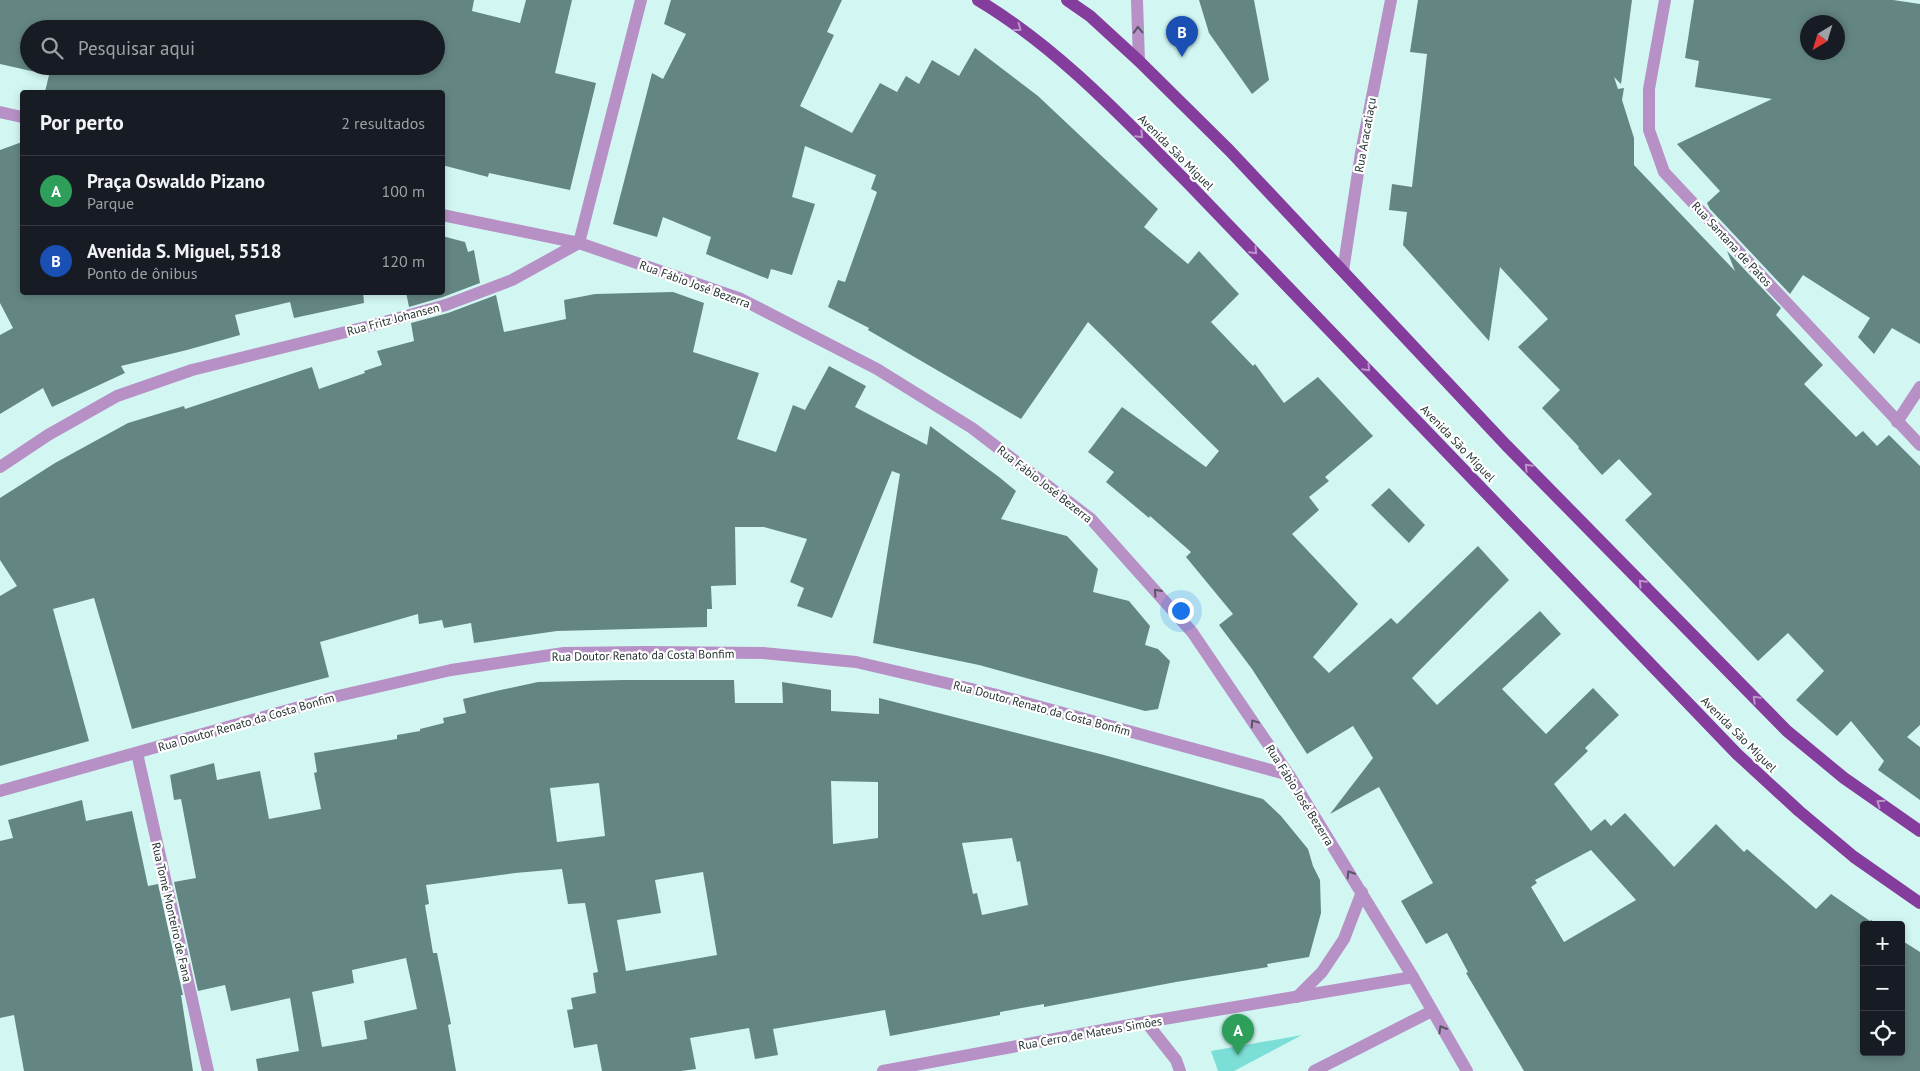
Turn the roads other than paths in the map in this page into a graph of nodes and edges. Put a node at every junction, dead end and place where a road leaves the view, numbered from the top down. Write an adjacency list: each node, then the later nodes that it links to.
1 (641, 0): 11 (street)
2 (978, 0): 22 (main road, Avenida São Miguel, one-way to 22)
3 (1067, 0): 7 (main road)
4 (1137, 0): 7 (street, one-way to 4)
5 (1391, 0): 12 (street, Rua Aracatiaçu)
6 (1665, 0): 14 (street, Rua Santana de Patos)
7 (1139, 61): 12 (main road)
8 (0, 112): 9 (street)
9 (20, 117)
10 (445, 216): 11 (street, Rua Fábio José Bezerra)
11 (579, 243): 16 (street, Rua Fritz Johansen); 18 (street, Rua Fábio José Bezerra, one-way to 11)
12 (1343, 270): 20 (main road, one-way to 12)
13 (1920, 387): 14 (street)
14 (1897, 422): 15 (street, Rua Santana de Patos)
15 (1920, 445)
16 (0, 467)
17 (137, 753): 18 (street, Rua Doutor Renato da Costa Bonfim); 19 (street, Rua Doutor Renato da Costa Bonfim); 27 (street, Rua Tomé Monteiro de Fana)
18 (1289, 775): 21 (street, Rua Fábio José Bezerra, one-way to 18)
19 (0, 791)
20 (1920, 831)
21 (1362, 892): 23 (street, Rua Fábio José Bezerra); 24 (street)
22 (1920, 903)
23 (1413, 977): 24 (street, Rua Cerro de Mateus Simões); 25 (street, Rua Fábio José Bezerra)
24 (1297, 997): 26 (street, Rua Cerro de Mateus Simões)
25 (1432, 1011): 30 (street); 31 (street, Rua Fábio José Bezerra, one-way to 25)
26 (1146, 1022): 28 (street, Rua Cerro de Mateus Simões); 29 (street)
27 (208, 1071)
28 (883, 1071)
29 (1180, 1071)
30 (1314, 1071)
31 (1467, 1071)

